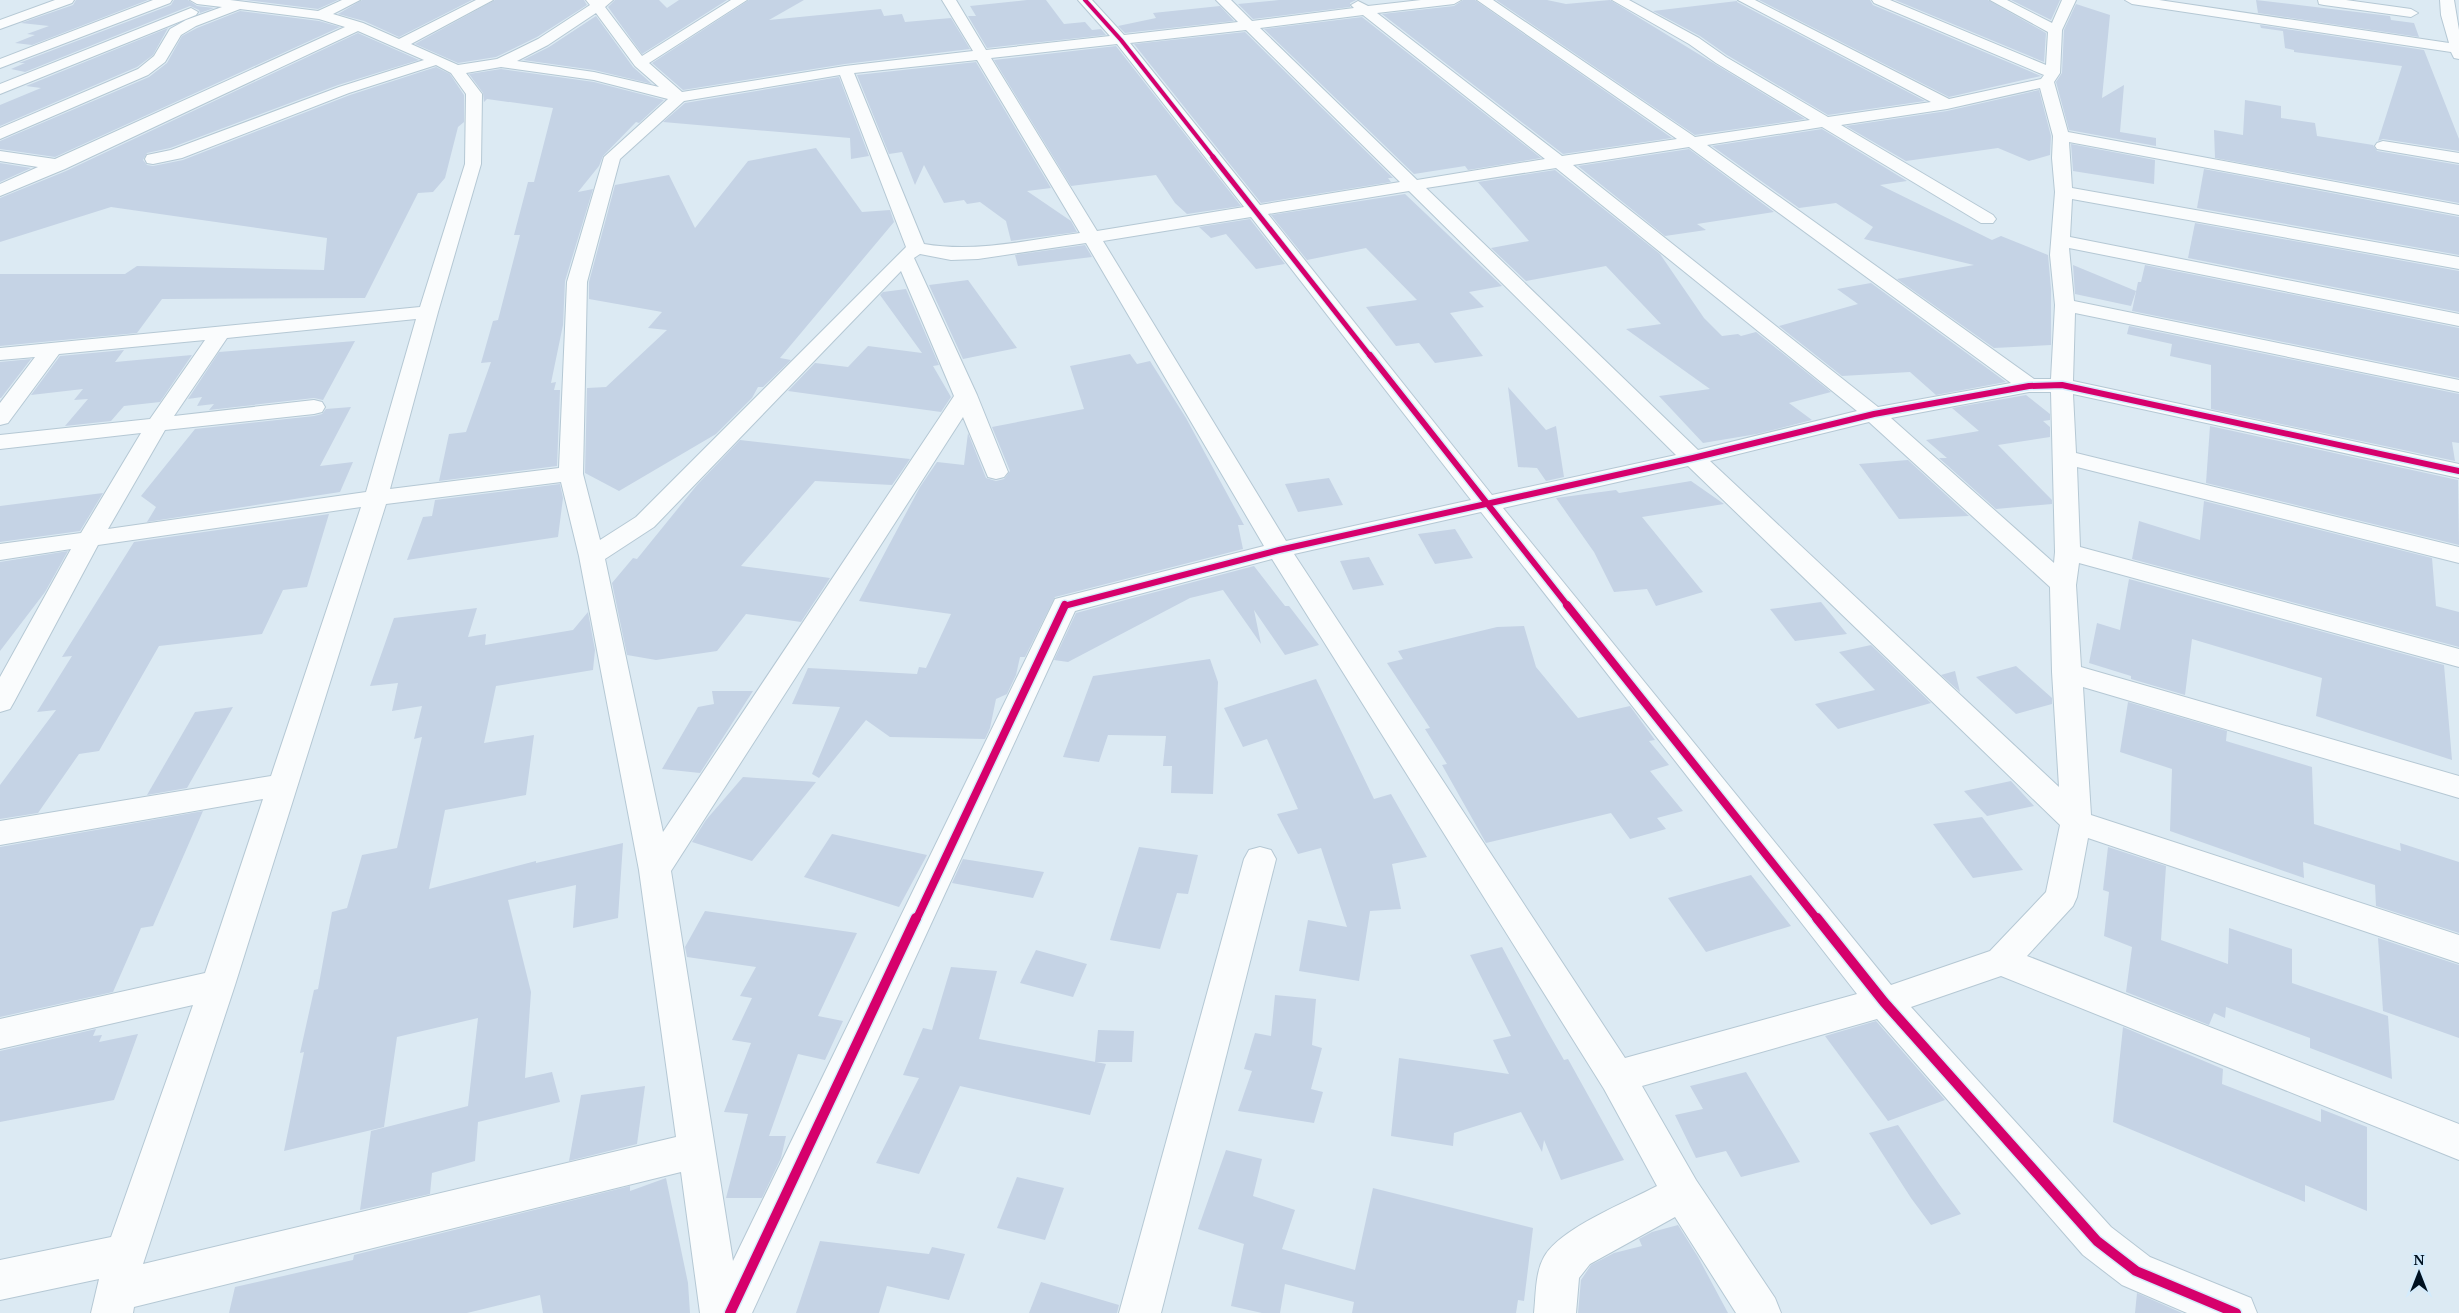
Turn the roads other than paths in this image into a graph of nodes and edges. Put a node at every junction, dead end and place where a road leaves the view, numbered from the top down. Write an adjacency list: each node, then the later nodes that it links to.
1 (67, 0): 27 (street)
2 (165, 0): 37 (street)
3 (197, 0): 19 (street)
4 (353, 0): 24 (street)
5 (486, 0): 31 (street)
6 (740, 0): 35 (street)
7 (949, 0): 33 (street)
8 (1085, 0): 30 (street)
9 (1223, 0): 28 (street)
10 (1454, 0): 22 (street)
11 (1484, 0): 47 (street)
12 (1619, 0): 44 (street)
13 (1745, 0): 43 (street)
14 (1879, 0): 40 (street)
15 (1997, 0): 26 (street)
16 (2132, 0): 32 (street)
17 (2321, 0): 23 (street)
18 (2447, 0): 25 (street)
19 (219, 1): 21 (street); 41 (street)
20 (599, 2): 35 (street); 36 (street)
21 (239, 5): 24 (street); 45 (street)
22 (1358, 6): 28 (street); 52 (street)
23 (2411, 13)
24 (320, 15): 29 (street)
25 (2454, 15): 32 (street)
26 (2062, 16): 40 (street)
27 (0, 24)
28 (1250, 25): 30 (street); 54 (street)
29 (358, 26): 31 (street); 53 (street)
30 (1121, 40): 33 (street); 57 (street)
31 (400, 44): 34 (street)
32 (2458, 51)
33 (982, 56): 39 (street); 60 (street)
34 (437, 60): 38 (street); 51 (street)
35 (640, 62): 42 (street)
36 (501, 63): 38 (street); 42 (street)
37 (0, 64)
38 (456, 70): 65 (street)
39 (845, 70): 42 (street); 62 (street)
40 (2050, 77): 43 (street); 46 (street)
41 (0, 89)
42 (679, 97): 83 (street)
43 (1947, 104): 44 (street)
44 (1823, 122): 47 (street); 59 (street)
45 (0, 134)
46 (2061, 136): 56 (street); 58 (street)
47 (1692, 142): 52 (street); 71 (street)
48 (2383, 146): 50 (street)
49 (0, 156): 53 (street)
50 (2459, 158)
51 (153, 159)
52 (1559, 162): 54 (street); 75 (street)
53 (59, 165): 55 (street)
54 (1413, 185): 57 (street); 79 (street)
55 (0, 191)
56 (2064, 192): 61 (street); 63 (street)
57 (1255, 210): 60 (street); 85 (street)
58 (2459, 210)
59 (1987, 220)
60 (1092, 237): 62 (street); 87 (street)
61 (2062, 241): 64 (street); 66 (street)
62 (910, 252): 73 (street); 91 (street)
63 (2459, 263)
64 (2065, 305): 70 (street); 72 (street)
65 (428, 312): 67 (street); 84 (street)
66 (2459, 320)
67 (219, 334): 68 (street); 77 (street)
68 (52, 350): 69 (street); 76 (street)
69 (0, 354)
70 (2062, 385): 71 (street); 80 (street); 81 (street)
71 (2029, 386): 75 (street)
72 (2459, 386)
73 (966, 395): 82 (street); 101 (street)
74 (314, 407): 77 (street)
75 (1874, 414): 79 (street); 92 (street)
76 (0, 418)
77 (157, 425): 78 (street); 86 (street)
78 (0, 442)
79 (1693, 458): 85 (street); 98 (street)
80 (2065, 458): 89 (street); 90 (street)
81 (2459, 471)
82 (996, 472)
83 (571, 474): 84 (street); 91 (street)
84 (376, 498): 86 (street); 96 (street)
85 (1486, 503): 87 (street); 105 (street)
86 (90, 538): 88 (street); 95 (street)
87 (1279, 550): 107 (street); 114 (street)
88 (0, 552)
89 (2068, 552): 92 (street); 93 (street)
90 (2459, 555)
91 (592, 556): 101 (street)
92 (2062, 585): 94 (street)
93 (2459, 658)
94 (2066, 672): 97 (street); 98 (street)
95 (0, 702)
96 (282, 785): 99 (street); 104 (street)
97 (2459, 787)
98 (2076, 822): 102 (street); 103 (street)
99 (0, 833)
100 (1260, 859): 115 (street)
101 (655, 870): 109 (street)
102 (2459, 949)
103 (2002, 962): 105 (street); 108 (street)
104 (218, 985): 106 (street); 112 (street)
105 (1884, 1002): 107 (street); 118 (street)
106 (0, 1034)
107 (1617, 1077): 110 (street)
108 (2459, 1142)
109 (696, 1150): 112 (street); 113 (street)
110 (1682, 1193): 116 (street); 117 (street)
111 (0, 1280): 112 (street)
112 (119, 1286)
113 (720, 1313)
114 (730, 1313)
115 (1140, 1313)
116 (1555, 1313)
117 (1760, 1313)
118 (2236, 1313)

